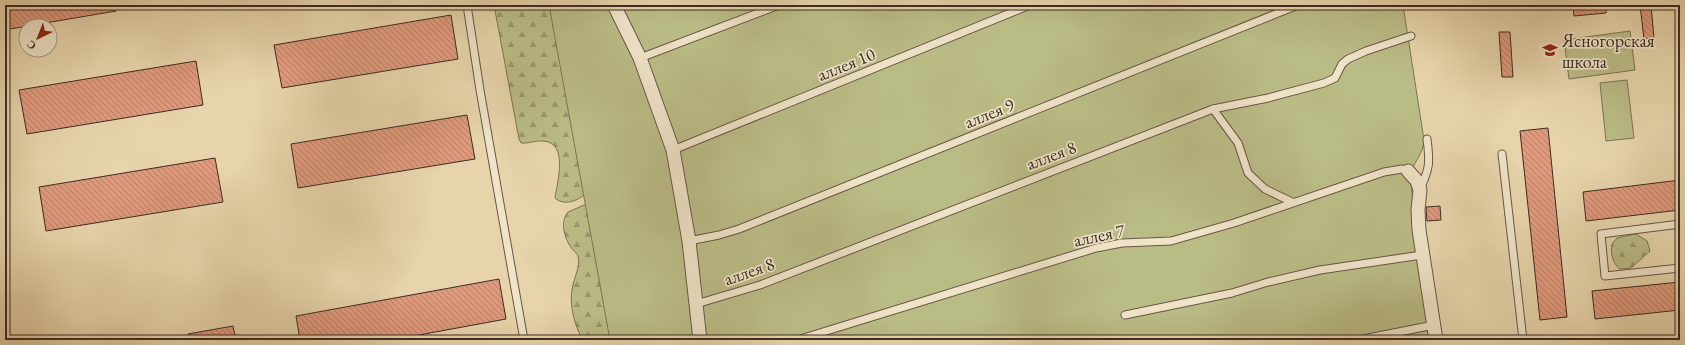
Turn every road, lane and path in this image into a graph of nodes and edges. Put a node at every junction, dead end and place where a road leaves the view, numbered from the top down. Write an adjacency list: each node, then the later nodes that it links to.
1 (467, 5): 22 (lane)
2 (614, 5): 7 (street)
3 (779, 5): 7 (lane)
4 (1030, 5): 10 (lane, аллея 10)
5 (1298, 5): 16 (lane, аллея 9)
6 (1411, 36): 8 (lane, аллея 8)
7 (640, 58): 10 (street)
8 (1213, 109): 14 (lane); 19 (lane, аллея 8)
9 (1427, 139): 13 (lane)
10 (673, 150): 16 (street)
11 (1502, 154): 27 (lane)
12 (1408, 171): 13 (street); 14 (lane, аллея 7)
13 (1420, 190): 17 (street)
14 (1292, 202): 24 (lane, аллея 7)
15 (1680, 224): 18 (lane)
16 (689, 241): 19 (street)
17 (1422, 255): 20 (lane); 21 (street)
18 (1680, 268)
19 (696, 304): 23 (street)
20 (1125, 315)
21 (1434, 325): 25 (lane); 26 (street)
22 (524, 340)
23 (700, 340)
24 (797, 340)
25 (1358, 340)
26 (1436, 340)
27 (1523, 340)

